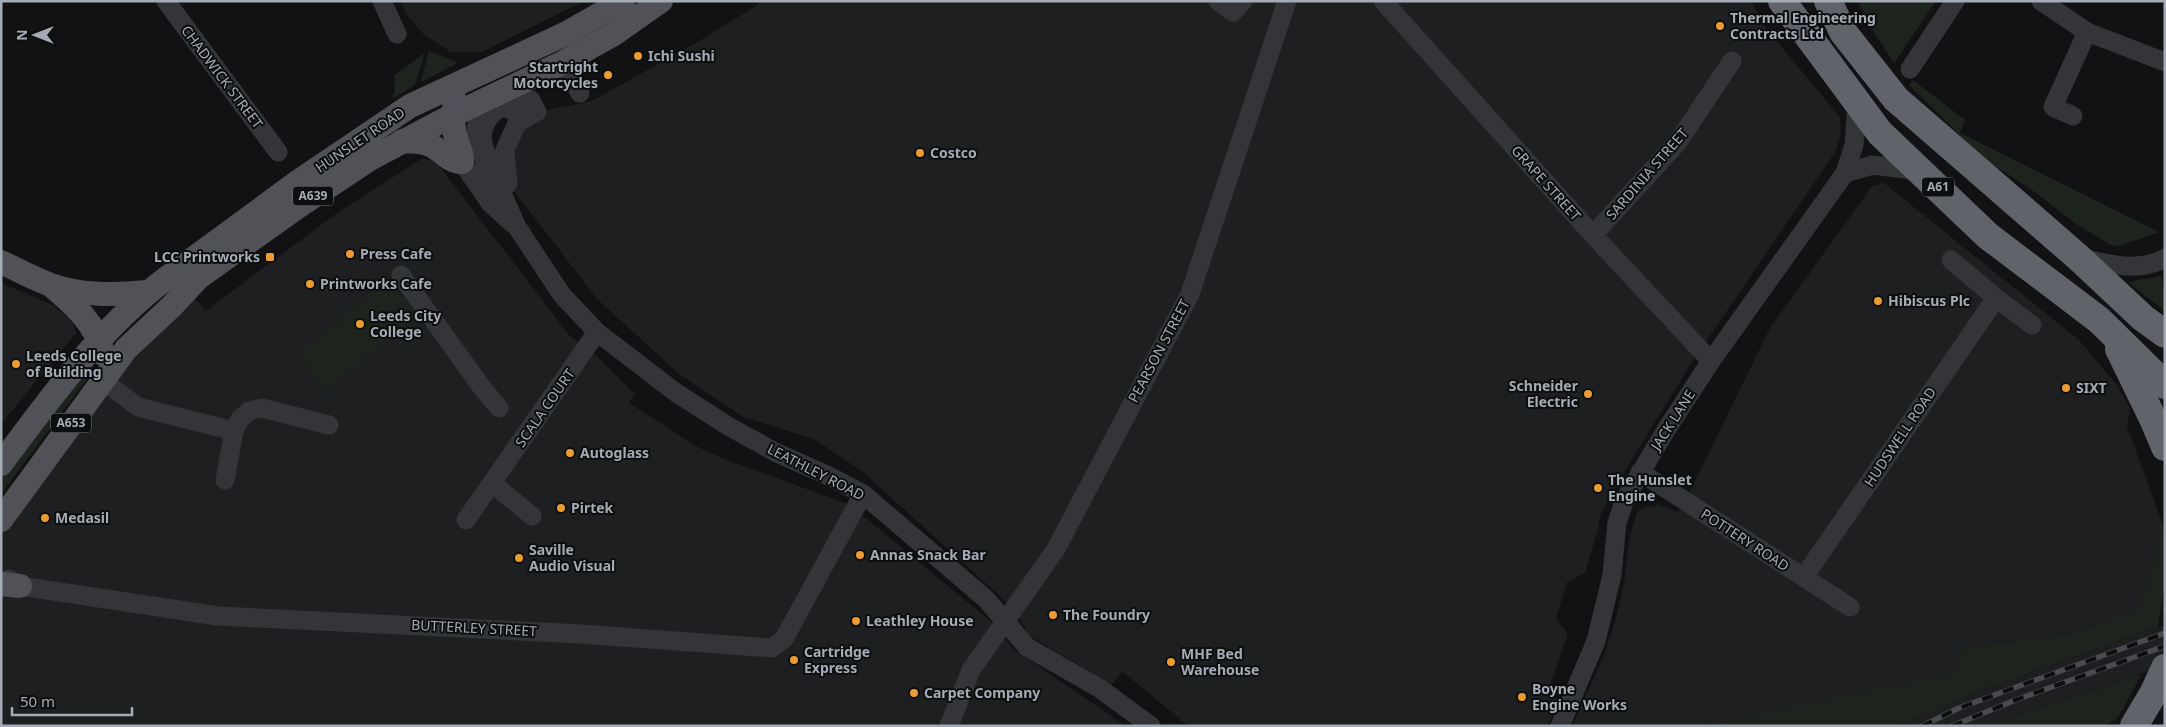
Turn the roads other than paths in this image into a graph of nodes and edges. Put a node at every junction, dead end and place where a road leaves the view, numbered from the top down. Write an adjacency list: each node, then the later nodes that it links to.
1 (166, 1): 26 (street, CHADWICK STREET)
2 (382, 1): 14 (street)
3 (623, 1): 19 (main road, HUNSLET ROAD / A639)
4 (661, 1): 17 (main road, HUNSLET ROAD / A639)
5 (1218, 1): 6 (street)
6 (1243, 1)
7 (1287, 1): 63 (street, PEARSON STREET)
8 (1383, 1): 31 (street, GRAPE STREET)
9 (1828, 1): 32 (highway)
10 (1955, 1): 18 (street)
11 (2040, 1): 13 (street)
12 (1788, 8): 22 (highway, A61)
13 (2088, 32): 15 (street); 24 (street)
14 (397, 34)
15 (2164, 60)
16 (1732, 61): 31 (street, SARDINIA STREET)
17 (562, 63): 20 (street); 21 (main road, HUNSLET ROAD / A639)
18 (1910, 69)
19 (459, 82): 23 (main road); 38 (main road, HUNSLET ROAD / A639)
20 (580, 93)
21 (484, 100): 23 (main road, HUNSLET ROAD / A639); 30 (street, LEATHLEY ROAD)
22 (1857, 104): 28 (highway, A61); 29 (street, JACK LANE)
23 (453, 115): 25 (main road, HUNSLET ROAD / A639); 27 (main road)
24 (2073, 116)
25 (402, 141): 27 (main road); 46 (main road, HUNSLET ROAD / A639)
26 (278, 152)
27 (462, 162): 30 (street, LEATHLEY ROAD)
28 (1920, 171): 29 (street); 41 (highway, A61)
29 (1845, 173): 45 (street, JACK LANE)
30 (517, 227): 42 (street, LEATHLEY ROAD)
31 (1593, 235): 45 (street, GRAPE STREET)
32 (2080, 258): 33 (street); 43 (highway)
33 (2165, 258)
34 (1951, 260): 39 (street)
35 (1, 262): 37 (main road)
36 (401, 275): 48 (street)
37 (50, 285): 38 (main road); 44 (main road)
38 (148, 292): 44 (main road, HUNSLET ROAD / A639)
39 (1996, 298): 40 (street); 60 (street, HUDSWELL ROAD)
40 (2032, 325)
41 (2107, 328): 47 (highway, A61); 51 (highway)
42 (597, 332): 55 (street, SCALA COURT); 56 (street, LEATHLEY ROAD)
43 (2165, 334)
44 (100, 340): 46 (main road); 52 (main road, A639)
45 (1711, 361): 53 (street, JACK LANE)
46 (102, 380): 50 (street); 58 (main road, A653)
47 (2165, 385)
48 (498, 408)
49 (329, 425): 50 (street)
50 (234, 431): 54 (street)
51 (2165, 447)
52 (1, 464)
53 (1640, 472): 60 (street, POTTERY ROAD); 67 (street, JACK LANE)
54 (225, 480)
55 (493, 484): 57 (street); 59 (street, SCALA COURT)
56 (863, 494): 61 (street, BUTTERLEY STREET); 63 (street, LEATHLEY ROAD)
57 (532, 516)
58 (1, 520)
59 (466, 520)
60 (1804, 577): 62 (street, POTTERY ROAD)
61 (7, 582)
62 (1850, 607)
63 (1005, 622): 65 (street, PEARSON STREET); 66 (street, LEATHLEY ROAD)
64 (2165, 668): 68 (highway)
65 (949, 726)
66 (1151, 726)
67 (1560, 726)
68 (2134, 726)

